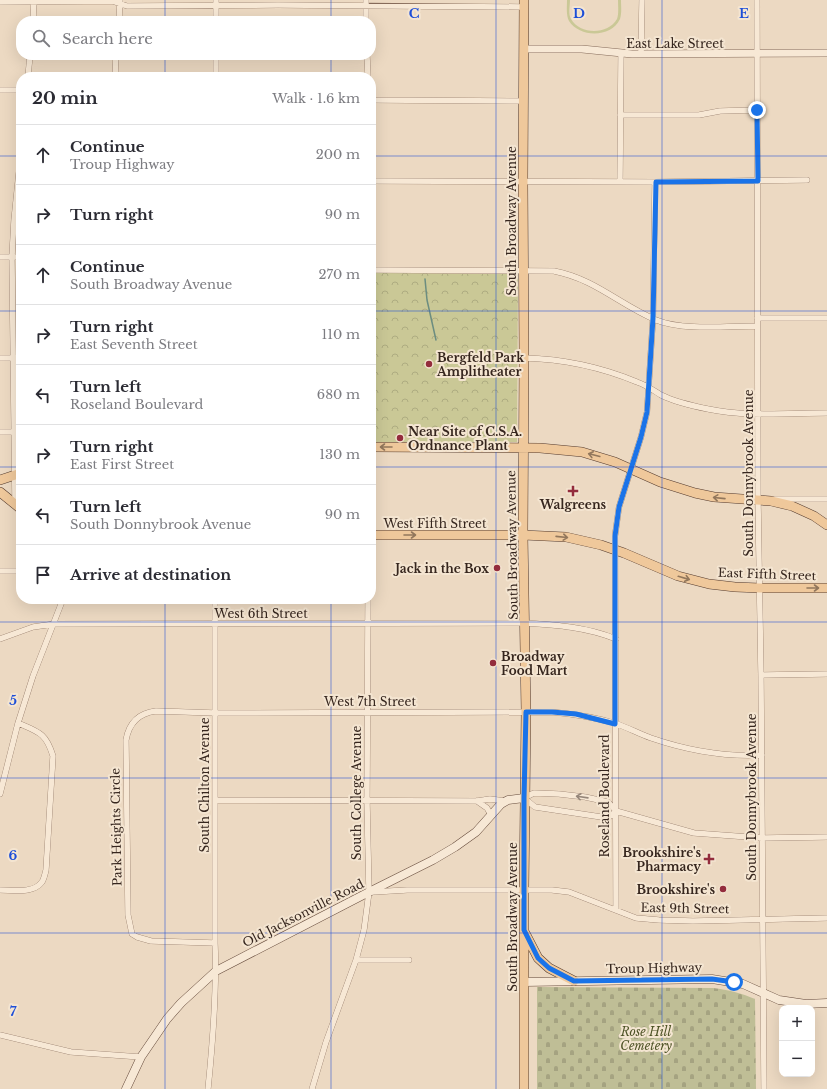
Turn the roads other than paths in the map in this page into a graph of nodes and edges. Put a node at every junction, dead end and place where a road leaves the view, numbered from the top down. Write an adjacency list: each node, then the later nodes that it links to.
1 (366, 0): 10 (street)
2 (642, 0): 18 (street)
3 (757, 0): 19 (street, South Donnybrook Avenue)
4 (34, 1): 5 (street); 6 (street); 11 (street)
5 (0, 2)
6 (120, 2): 8 (street); 12 (street)
7 (278, 2): 8 (street); 10 (street)
8 (216, 3): 13 (street)
9 (524, 4): 10 (street); 15 (main road, South Broadway Avenue)
10 (366, 7): 14 (street)
11 (33, 16)
12 (119, 16)
13 (216, 16)
14 (366, 16)
15 (524, 49): 17 (street, East Lake Street); 31 (main road, South Broadway Avenue)
16 (827, 53): 19 (street, East Lake Street)
17 (621, 54): 18 (street, East Lake Street); 33 (street)
18 (641, 54): 19 (street, East Lake Street)
19 (756, 54): 32 (street, South Donnybrook Avenue)
20 (30, 60): 24 (street)
21 (116, 60): 25 (street)
22 (216, 60): 26 (street)
23 (367, 60): 27 (street)
24 (28, 72)
25 (115, 72)
26 (216, 72)
27 (368, 72)
28 (0, 90): 29 (street)
29 (16, 90)
30 (376, 100): 31 (street)
31 (523, 101): 36 (main road, South Broadway Avenue)
32 (757, 110): 33 (street); 38 (street, South Donnybrook Avenue)
33 (620, 115): 37 (street)
34 (807, 180): 38 (street)
35 (376, 181): 36 (street)
36 (523, 181): 37 (street); 45 (main road, South Broadway Avenue)
37 (620, 181): 39 (street)
38 (758, 181): 39 (street); 47 (street, South Donnybrook Avenue)
39 (656, 182): 46 (street, Roseland Boulevard)
40 (16, 201): 42 (street)
41 (0, 257): 42 (street)
42 (12, 257): 43 (street); 51 (street)
43 (16, 257)
44 (376, 270): 45 (street)
45 (523, 270): 46 (street); 52 (main road, South Broadway Avenue)
46 (653, 318): 49 (street); 53 (street, Roseland Boulevard)
47 (757, 318): 48 (street); 49 (street, South Donnybrook Avenue)
48 (827, 318)
49 (757, 326): 54 (street, South Donnybrook Avenue)
50 (0, 358): 51 (street)
51 (13, 358): 57 (street)
52 (524, 358): 53 (street); 60 (main road, South Broadway Avenue)
53 (649, 387): 54 (street); 61 (street, Roseland Boulevard)
54 (758, 413): 55 (street); 66 (street, South Donnybrook Avenue)
55 (827, 413)
56 (0, 432): 57 (street)
57 (15, 432): 58 (street)
58 (16, 446)
59 (376, 447): 60 (main road, one-way to 59)
60 (523, 447): 61 (main road, one-way to 60); 70 (main road, South Broadway Avenue)
61 (631, 468): 66 (main road, one-way to 61); 71 (street, Roseland Boulevard)
62 (16, 475): 63 (main road)
63 (0, 480)
64 (0, 492): 67 (main road)
65 (827, 499): 66 (street)
66 (762, 501): 68 (main road); 74 (street, South Donnybrook Avenue)
67 (16, 504)
68 (827, 525)
69 (376, 535): 70 (main road, West Fifth Street, one-way to 70)
70 (523, 535): 71 (main road, East Fifth Street, one-way to 71); 79 (main road, South Broadway Avenue)
71 (615, 550): 74 (main road, East Fifth Street, one-way to 74); 84 (street, Roseland Boulevard)
72 (0, 571): 73 (street)
73 (16, 571)
74 (760, 588): 75 (main road, East Fifth Street, one-way to 75); 86 (street, South Donnybrook Avenue)
75 (827, 588)
76 (61, 604): 80 (street)
77 (215, 604): 81 (street, South Chilton Avenue)
78 (368, 604): 82 (street, South College Avenue)
79 (525, 623): 82 (street, West 6th Street); 84 (street, West 6th Street); 88 (main road, South Broadway Avenue)
80 (54, 624): 81 (street, West 6th Street); 83 (street, West 6th Street); 90 (street)
81 (216, 624): 82 (street, West 6th Street); 89 (street, South Chilton Avenue)
82 (368, 624): 87 (street, South College Avenue)
83 (0, 639)
84 (616, 639): 91 (street, Roseland Boulevard)
85 (827, 674): 86 (street)
86 (761, 675): 92 (street, South Donnybrook Avenue)
87 (368, 712): 88 (street, West 7th Street); 89 (street, West 7th Street); 98 (street, South College Avenue)
88 (526, 712): 91 (street, West 7th Street); 94 (main road, South Broadway Avenue)
89 (215, 713): 95 (street, South Chilton Avenue); 112 (street, Park Heights Circle)
90 (18, 723): 93 (street); 104 (street)
91 (615, 724): 92 (street, West 7th Street); 99 (street, Roseland Boulevard)
92 (762, 755): 102 (street, South Donnybrook Avenue)
93 (0, 794)
94 (524, 798): 97 (main road); 99 (street); 99 (street, one-way to 94); 106 (main road, South Broadway Avenue)
95 (215, 800): 98 (street); 112 (street, South Chilton Avenue)
96 (477, 801): 97 (street); 98 (street); 100 (street)
97 (505, 801): 100 (main road, Old Jacksonville Road)
98 (367, 802): 107 (street, South College Avenue)
99 (616, 812): 102 (street); 108 (street, Roseland Boulevard)
100 (491, 815): 103 (main road, Old Jacksonville Road)
101 (827, 836): 102 (street)
102 (762, 838): 110 (street, South Donnybrook Avenue)
103 (394, 879): 105 (street); 107 (main road, Old Jacksonville Road)
104 (0, 890)
105 (407, 890): 106 (street, East 9th Street); 107 (street, East 9th Street)
106 (524, 890): 108 (street, East 9th Street); 111 (main road, South Broadway Avenue)
107 (369, 892): 113 (street, South College Avenue); 115 (main road, Old Jacksonville Road)
108 (616, 910): 110 (street, East 9th Street)
109 (827, 918): 110 (street, East 9th Street)
110 (763, 919): 118 (street, South Donnybrook Avenue)
111 (524, 930): 116 (main road); 117 (main road, South Broadway Avenue)
112 (215, 943): 115 (street, South Chilton Avenue)
113 (356, 960): 114 (street); 124 (street, South College Avenue)
114 (408, 960)
115 (216, 971): 121 (main road, Old Jacksonville Road); 123 (street, South Chilton Avenue)
116 (574, 981): 117 (main road, Troup Highway); 118 (main road, Troup Highway)
117 (524, 982): 125 (main road, South Broadway Avenue)
118 (764, 994): 119 (main road, Troup Highway); 126 (street, South Donnybrook Avenue)
119 (827, 1004)
120 (0, 1035): 121 (street)
121 (141, 1057): 122 (main road, Old Jacksonville Road)
122 (126, 1089)
123 (208, 1089)
124 (312, 1089)
125 (524, 1089)
126 (764, 1089)

